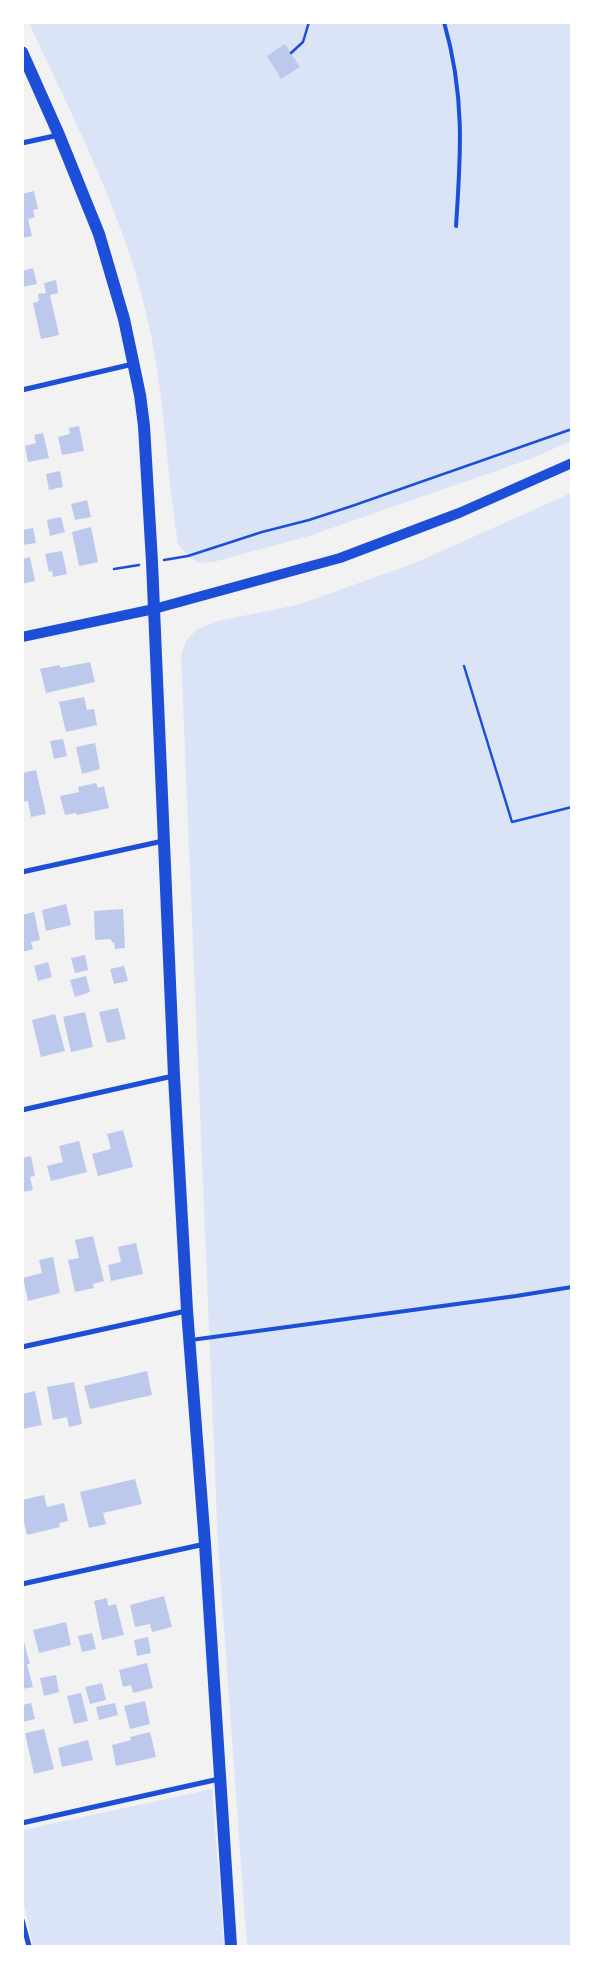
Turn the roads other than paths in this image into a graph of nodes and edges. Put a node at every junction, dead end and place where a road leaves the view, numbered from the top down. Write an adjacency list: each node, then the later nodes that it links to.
1 (444, 22): 5 (lane)
2 (22, 52): 3 (main road)
3 (60, 135): 4 (street); 6 (main road)
4 (22, 143)
5 (456, 226)
6 (134, 364): 7 (street); 9 (main road)
7 (22, 390)
8 (572, 463): 9 (main road)
9 (154, 608): 10 (main road); 11 (main road)
10 (22, 637)
11 (163, 841): 12 (street); 13 (main road)
12 (22, 872)
13 (174, 1076): 14 (street); 16 (main road)
14 (22, 1110)
15 (572, 1287): 17 (lane)
16 (187, 1310): 17 (main road); 18 (street)
17 (189, 1340): 19 (main road)
18 (22, 1347)
19 (205, 1544): 20 (street); 21 (main road)
20 (22, 1584)
21 (219, 1780): 22 (street); 25 (main road)
22 (22, 1823)
23 (22, 1920): 24 (street)
24 (29, 1946)
25 (231, 1946)

